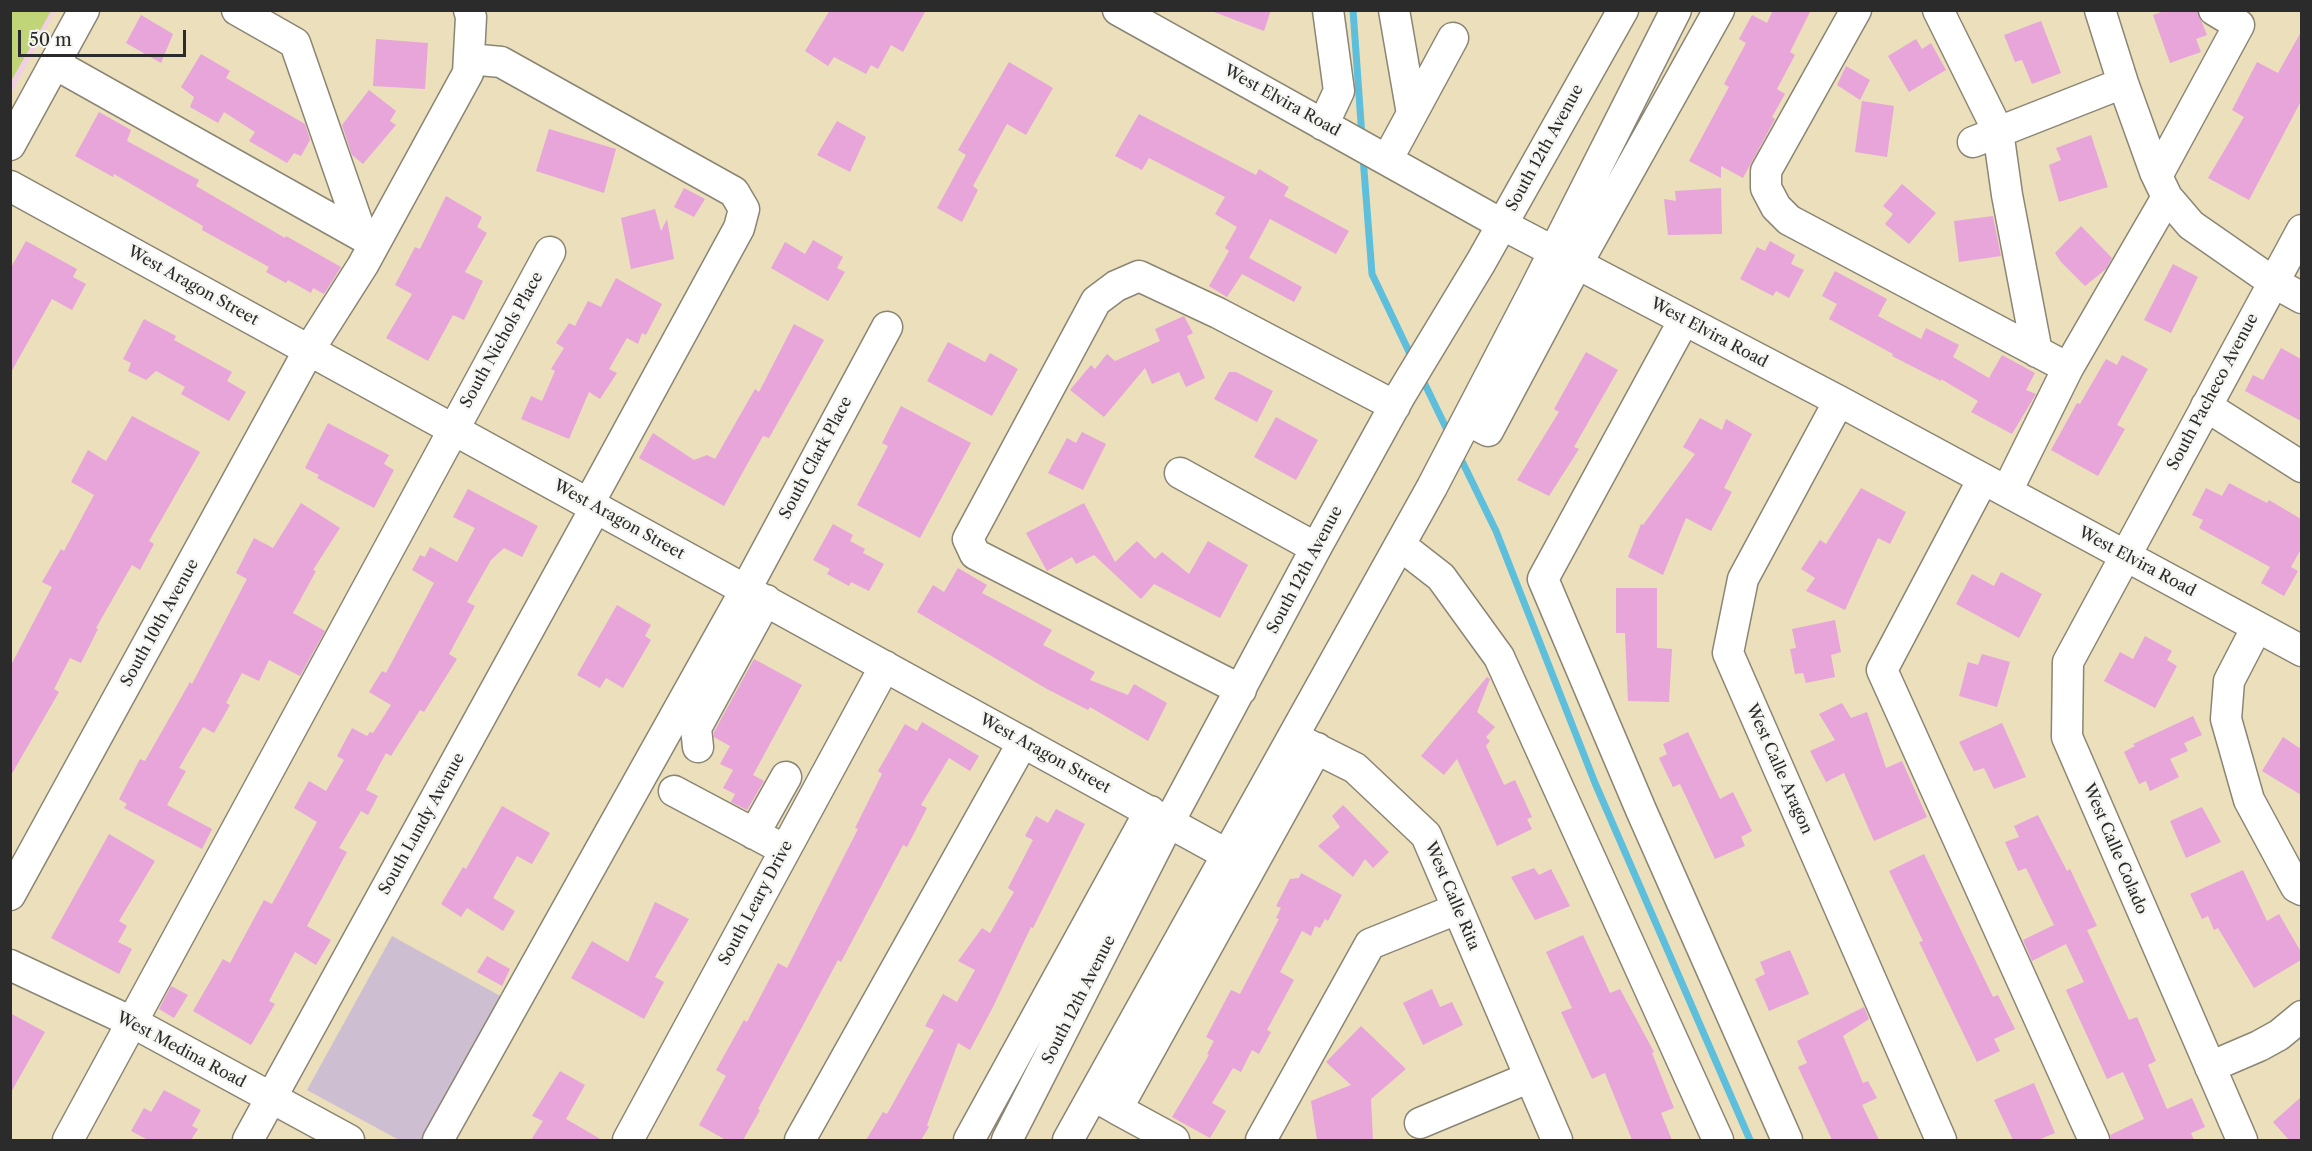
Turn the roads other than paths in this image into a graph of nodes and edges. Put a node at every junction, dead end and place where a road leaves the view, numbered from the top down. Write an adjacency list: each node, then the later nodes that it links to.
1 (84, 10): 16 (street)
2 (237, 10): 27 (street)
3 (469, 10): 15 (street, South 10th Avenue)
4 (1119, 10): 19 (street, West Elvira Road)
5 (1328, 10): 19 (street)
6 (1394, 10): 18 (street)
7 (1623, 10): 25 (street, South 12th Avenue)
8 (1676, 10): 29 (street)
9 (1719, 10): 29 (street)
10 (1856, 10): 35 (street)
11 (1938, 10): 20 (street)
12 (2100, 10): 17 (street)
13 (2214, 10): 24 (street)
14 (1453, 38): 18 (street)
15 (469, 59): 27 (street, South 10th Avenue); 44 (street, South Lundy Avenue)
16 (55, 64): 21 (street); 27 (street)
17 (2123, 83): 20 (street); 24 (street)
18 (1412, 114): 22 (street)
19 (1323, 124): 22 (street, West Elvira Road)
20 (1986, 137): 35 (street)
21 (10, 145)
22 (1383, 158): 25 (street, West Elvira Road)
23 (10, 186): 34 (street, West Aragon Street)
24 (2162, 186): 30 (street); 36 (street)
25 (1502, 224): 29 (street, West Elvira Road); 37 (street, South 12th Avenue)
26 (2301, 230): 30 (street, South Pacheco Avenue)
27 (368, 239): 34 (street, South 10th Avenue)
28 (550, 252): 40 (street, South Nichols Place)
29 (1566, 257): 32 (street, West Elvira Road); 45 (street)
30 (2273, 282): 31 (street); 39 (street, South Pacheco Avenue)
31 (2301, 298)
32 (1684, 320): 38 (street, West Elvira Road); 86 (street)
33 (887, 327): 48 (street, South Clark Place)
34 (309, 350): 40 (street, West Aragon Street); 63 (street, South 10th Avenue)
35 (2037, 352): 36 (street)
36 (2068, 368): 43 (street)
37 (1397, 401): 46 (street, South 12th Avenue); 52 (street)
38 (1839, 401): 43 (street, West Elvira Road); 87 (street, West Calle Aragon)
39 (2206, 406): 41 (street); 47 (street, South Pacheco Avenue)
40 (453, 429): 44 (street, West Aragon Street); 67 (street, South Nichols Place)
41 (2301, 467)
42 (1179, 473): 46 (street)
43 (1995, 485): 47 (street, West Elvira Road); 88 (street)
44 (593, 505): 48 (street, West Aragon Street); 70 (street, South Lundy Avenue)
45 (1400, 545): 54 (street); 85 (street)
46 (1316, 548): 52 (street, South 12th Avenue)
47 (2125, 555): 49 (street, West Elvira Road); 68 (street, West Calle Colado)
48 (756, 595): 51 (street, West Aragon Street); 55 (street); 76 (street)
49 (2257, 627): 50 (street, West Elvira Road); 62 (street)
50 (2301, 651)
51 (885, 666): 53 (street, West Aragon Street); 60 (street, South Leary Drive)
52 (1241, 690): 58 (street, South 12th Avenue)
53 (1023, 742): 58 (street, West Aragon Street); 78 (street)
54 (1305, 742): 61 (street); 64 (street, West Calle Rita); 71 (street)
55 (698, 747)
56 (786, 777): 59 (street)
57 (674, 791): 59 (street)
58 (1160, 817): 61 (street, West Aragon Street); 79 (street, South 12th Avenue); 80 (street, South 12th Avenue)
59 (754, 834): 60 (street)
60 (785, 850): 77 (street, South Leary Drive)
61 (1228, 855): 71 (street)
62 (2301, 890)
63 (10, 896)
64 (1457, 909): 69 (street, West Calle Rita); 83 (street)
65 (10, 965): 67 (street, West Medina Road)
66 (2301, 1016): 68 (street)
67 (132, 1022): 70 (street, West Medina Road); 73 (street, South Nichols Place)
68 (2210, 1066): 89 (street, West Calle Colado)
69 (1528, 1078): 72 (street); 84 (street, West Calle Rita)
70 (272, 1098): 74 (street, South Lundy Avenue); 75 (street, West Medina Road)
71 (1106, 1102): 81 (street); 82 (street)
72 (1420, 1123)
73 (68, 1140)
74 (248, 1140)
75 (349, 1140)
76 (438, 1140)
77 (628, 1140)
78 (800, 1140)
79 (969, 1140)
80 (1006, 1140)
81 (1068, 1140)
82 (1174, 1140)
83 (1261, 1140)
84 (1557, 1140)
85 (1718, 1140)
86 (1787, 1140)
87 (1941, 1140)
88 (2094, 1140)
89 (2242, 1140)

